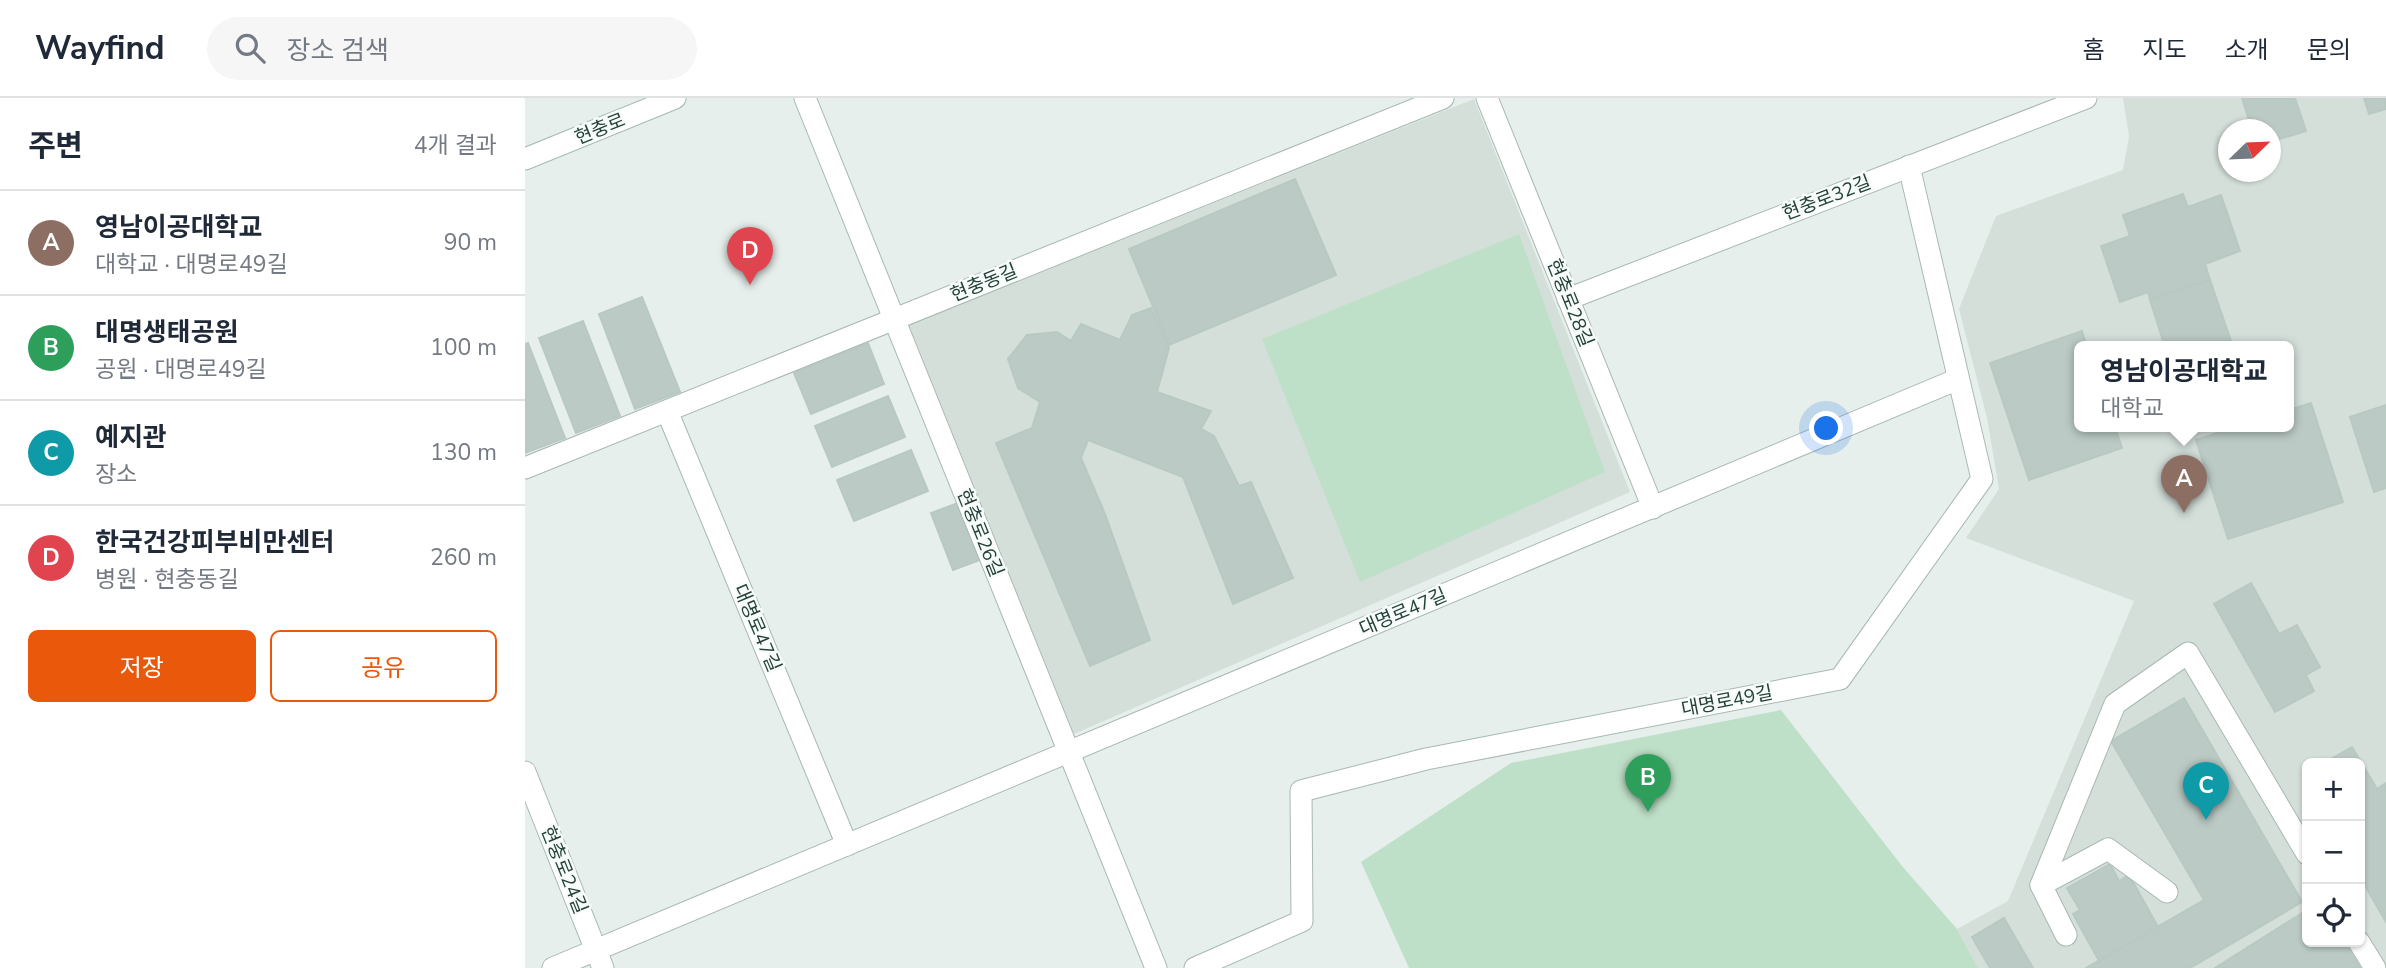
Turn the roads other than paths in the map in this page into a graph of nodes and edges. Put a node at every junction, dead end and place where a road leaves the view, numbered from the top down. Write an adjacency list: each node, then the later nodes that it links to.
1 (675, 98): 6 (street, 현충로)
2 (805, 98): 9 (street, 현충로26길)
3 (1443, 98): 9 (street, 현충동길)
4 (1486, 98): 8 (street, 현충로28길)
5 (2086, 98): 7 (street, 현충로32길)
6 (525, 159)
7 (1909, 166): 8 (street, 현충로32길); 10 (street, 대명로49길)
8 (1568, 299): 13 (street, 현충로28길)
9 (894, 319): 11 (street, 현충동길); 14 (street, 현충로26길)
10 (1958, 379): 13 (street, 대명로47길); 25 (street, 대명로49길)
11 (667, 411): 12 (street, 현충동길); 16 (street, 대명로47길)
12 (525, 468)
13 (1653, 508): 14 (street, 대명로47길)
14 (1069, 752): 16 (street, 대명로47길); 24 (street, 현충로26길)
15 (525, 772): 22 (street, 현충로24길)
16 (847, 845): 22 (street, 대명로47길)
17 (2302, 846): 18 (street)
18 (2041, 885): 19 (street); 20 (street)
19 (2167, 892)
20 (2066, 935)
21 (2362, 947): 26 (street)
22 (599, 959): 23 (street, 대명로47길)
23 (553, 968)
24 (1156, 968)
25 (1195, 968)
26 (2375, 968)

